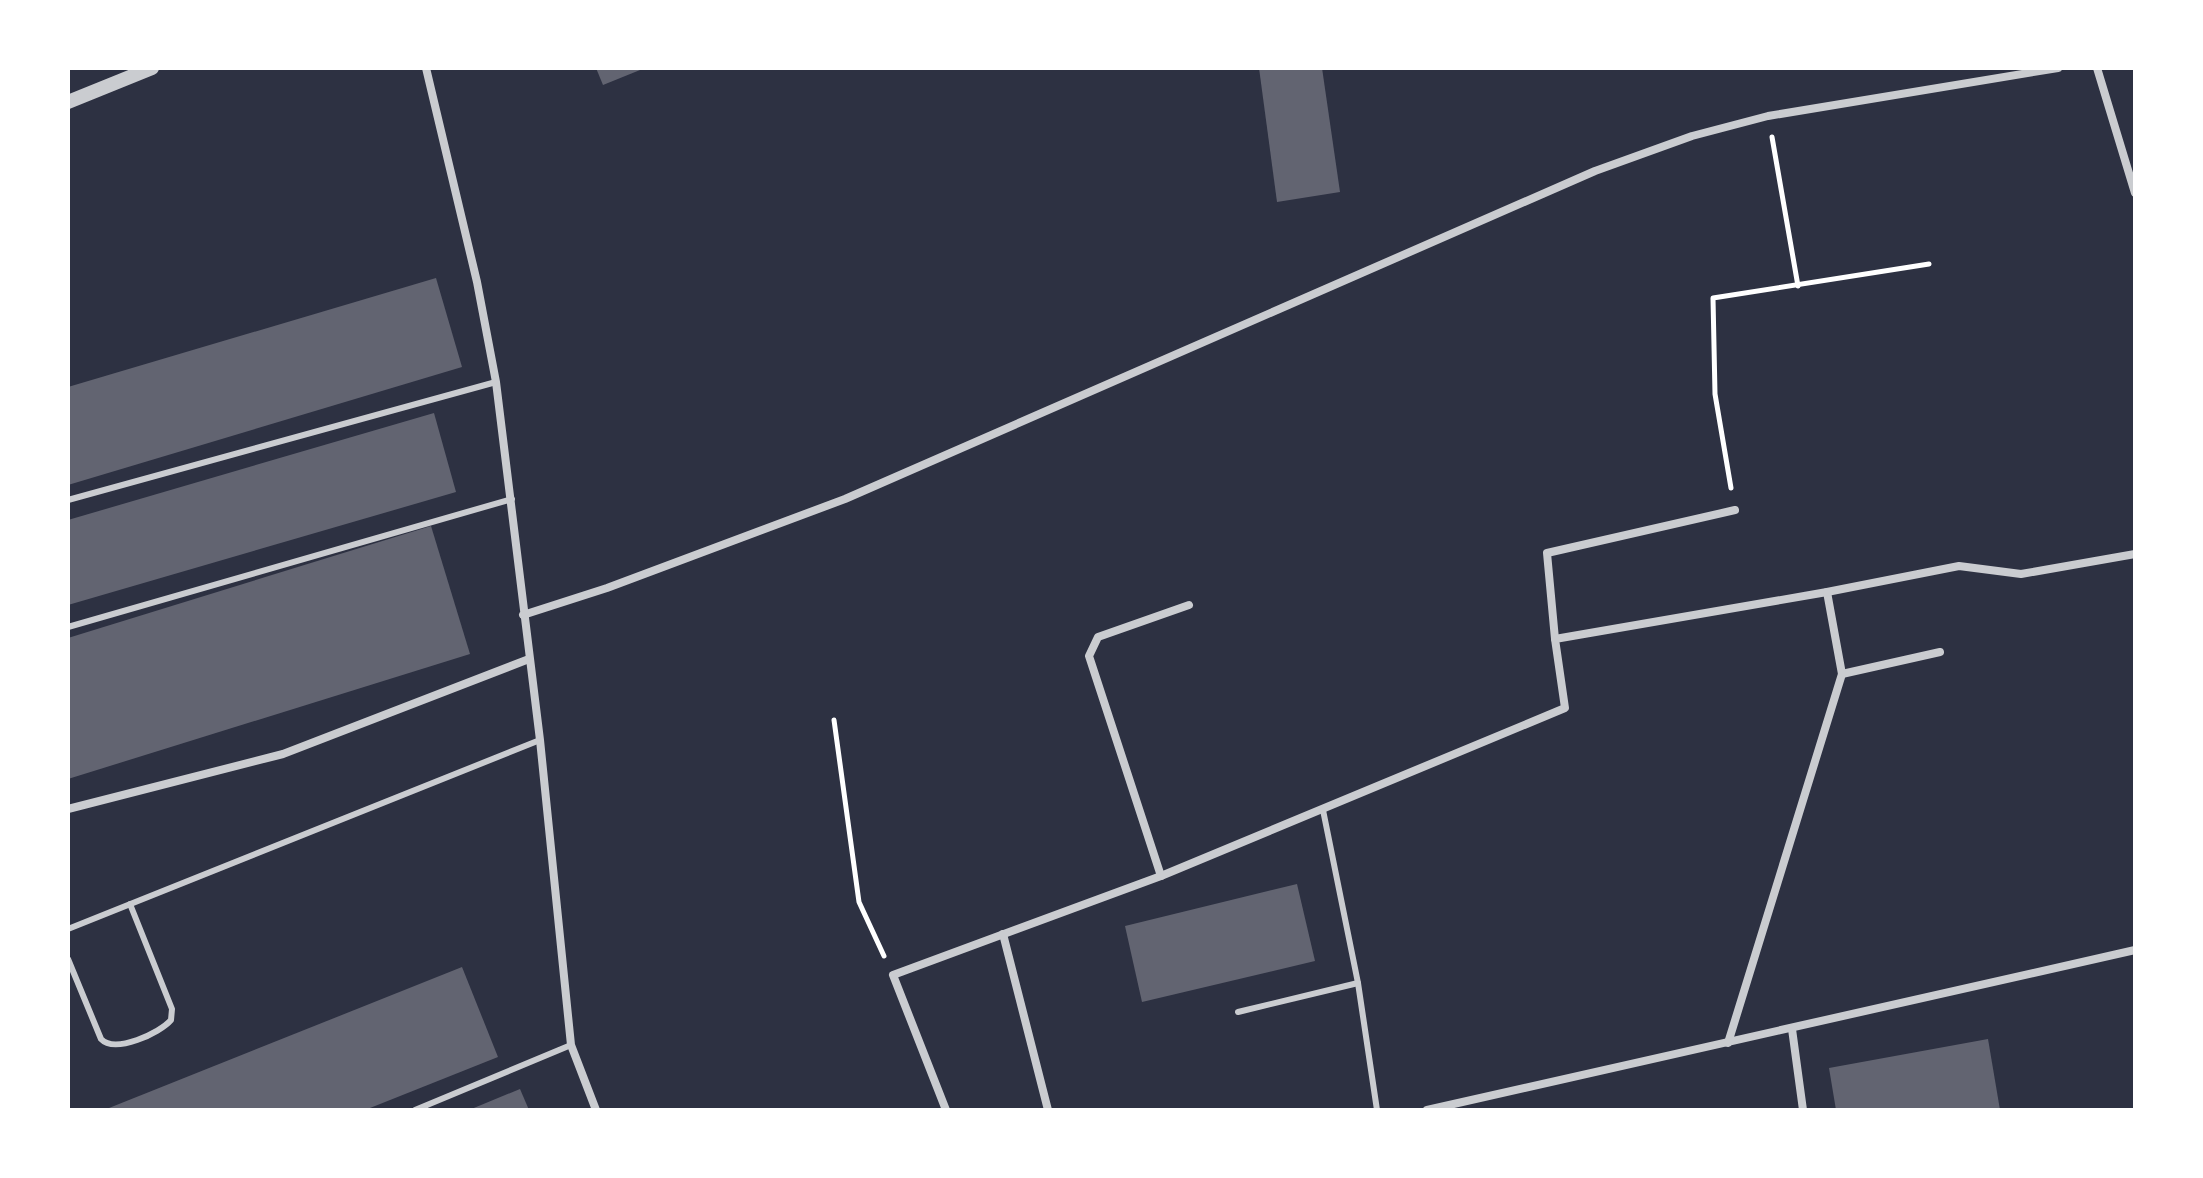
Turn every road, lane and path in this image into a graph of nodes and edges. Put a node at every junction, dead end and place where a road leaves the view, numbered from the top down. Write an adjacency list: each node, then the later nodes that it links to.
1 (152, 68): 5 (street)
2 (426, 68): 11 (street)
3 (2058, 68): 6 (street)
4 (2097, 68): 7 (street)
5 (68, 102)
6 (1768, 116): 10 (path); 18 (street)
7 (2131, 171): 8 (street)
8 (2135, 193)
9 (1929, 264): 10 (path)
10 (1798, 286): 14 (path)
11 (496, 382): 12 (street); 13 (lane)
12 (512, 499): 18 (street); 19 (lane)
13 (68, 500)
14 (1735, 510): 20 (street)
15 (2135, 554): 16 (street)
16 (1827, 592): 20 (street); 23 (street)
17 (1189, 605): 28 (street)
18 (523, 615): 22 (street)
19 (68, 627)
20 (1555, 639): 27 (street)
21 (1940, 652): 23 (street)
22 (529, 659): 25 (street); 26 (street)
23 (1842, 674): 38 (street)
24 (834, 720): 34 (path)
25 (540, 740): 29 (lane); 39 (street)
26 (68, 809)
27 (1323, 810): 28 (street); 35 (lane)
28 (1161, 876): 31 (street)
29 (130, 904): 30 (lane); 33 (lane)
30 (68, 929)
31 (1003, 934): 34 (street); 43 (street)
32 (2135, 950): 37 (street)
33 (68, 959)
34 (893, 975): 42 (street)
35 (1358, 983): 36 (lane); 44 (lane)
36 (1238, 1012)
37 (1792, 1029): 38 (street); 46 (street)
38 (1728, 1043): 45 (street)
39 (571, 1045): 40 (lane); 41 (street)
40 (415, 1110)
41 (596, 1110)
42 (946, 1110)
43 (1048, 1110)
44 (1377, 1110)
45 (1427, 1110)
46 (1803, 1110)

